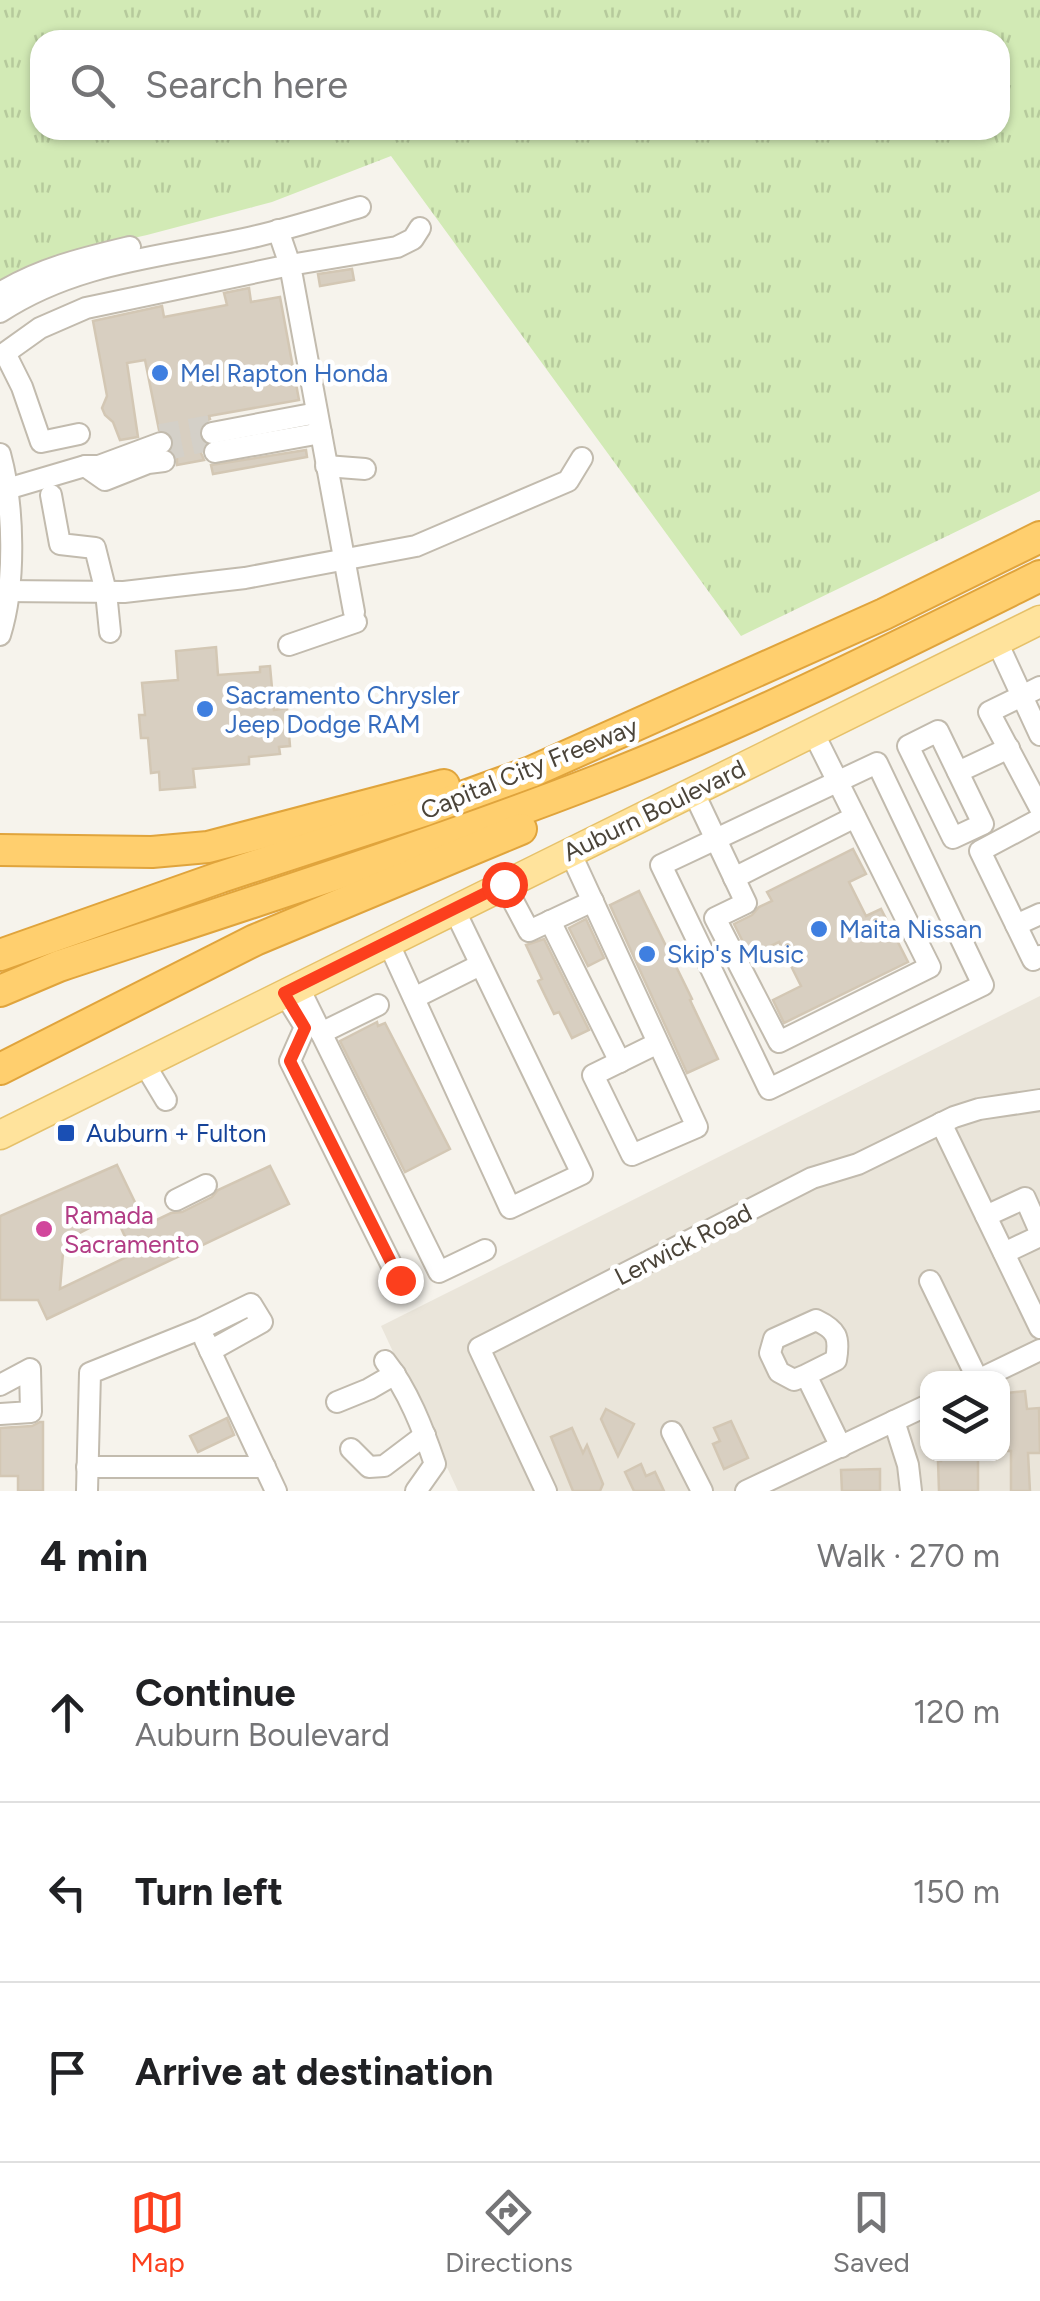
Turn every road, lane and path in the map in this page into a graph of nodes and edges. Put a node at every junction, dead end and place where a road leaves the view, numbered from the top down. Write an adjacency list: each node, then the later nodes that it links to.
1 (360, 207): 3 (street)
2 (420, 228): 5 (street)
3 (278, 230): 4 (street); 5 (street)
4 (255, 237): 6 (street); 7 (street)
5 (290, 265): 9 (street); 10 (street)
6 (0, 293)
7 (26, 294): 8 (street); 9 (street)
8 (0, 312)
9 (40, 328): 11 (street)
10 (318, 418): 12 (street); 16 (street)
11 (79, 434)
12 (213, 438)
13 (162, 447): 18 (street)
14 (0, 454): 18 (street)
15 (582, 458): 21 (street)
16 (326, 466): 17 (street); 21 (street)
17 (364, 469)
18 (7, 489): 23 (street)
19 (51, 495): 24 (street)
20 (1040, 537): 35 (highway, Capital City Freeway)
21 (344, 559): 24 (street); 29 (street)
22 (1040, 576): 31 (highway, Capital City Freeway)
23 (4, 591): 24 (street); 27 (street)
24 (106, 592): 26 (street)
25 (1040, 620): 28 (main road, Auburn Boulevard)
26 (110, 632)
27 (0, 635)
28 (996, 642): 30 (street); 32 (main road, Auburn Boulevard)
29 (290, 645)
30 (1030, 691): 33 (street); 34 (street)
31 (762, 711): 59 (highway, Capital City Freeway); 66 (highway)
32 (813, 732): 37 (street); 38 (main road, Auburn Boulevard)
33 (1039, 732)
34 (1008, 748): 36 (street); 39 (street)
35 (532, 772): 44 (highway); 55 (highway, Capital City Freeway)
36 (958, 772): 42 (street); 42 (street)
37 (838, 782): 40 (street); 43 (street); 43 (street)
38 (693, 791): 43 (street); 46 (main road, Auburn Boulevard)
39 (1040, 808)
40 (855, 817): 47 (street); 47 (street)
41 (1040, 819): 45 (street)
42 (970, 830): 45 (street)
43 (716, 840): 47 (street)
44 (0, 850)
45 (980, 851): 53 (street)
46 (570, 852): 48 (main road, Auburn Boulevard); 49 (street)
47 (734, 878)
48 (504, 884): 50 (main road, Auburn Boulevard); 52 (street)
49 (592, 901): 52 (street); 63 (street)
50 (454, 910): 54 (main road, Auburn Boulevard); 57 (street)
51 (1040, 914): 53 (street)
52 (550, 921): 64 (street)
53 (1016, 925): 56 (street)
54 (388, 942): 58 (main road, Auburn Boulevard); 60 (street)
55 (0, 955)
56 (1040, 956)
57 (480, 965): 60 (street); 60 (street)
58 (291, 990): 62 (street); 65 (main road, Auburn Boulevard); 77 (street)
59 (0, 991)
60 (414, 998)
61 (378, 1006): 62 (street)
62 (321, 1033): 75 (street)
63 (658, 1043): 64 (street); 64 (street)
64 (620, 1062)
65 (145, 1065): 67 (street); 70 (main road, Auburn Boulevard)
66 (0, 1069)
67 (166, 1100)
68 (1040, 1100): 69 (street, Lerwick Road)
69 (941, 1123): 73 (street); 100 (street, Lerwick Road)
70 (0, 1135)
71 (206, 1184): 72 (street)
72 (176, 1200)
73 (986, 1216): 74 (street); 76 (street)
74 (1040, 1234): 76 (street)
75 (486, 1250)
76 (1004, 1253): 79 (street)
77 (400, 1280)
78 (930, 1281): 83 (street)
79 (1040, 1328)
80 (200, 1329): 81 (street); 81 (street); 95 (street)
81 (210, 1350): 96 (street)
82 (1040, 1350): 84 (street)
83 (975, 1371)
84 (994, 1371)
85 (806, 1375): 93 (street)
86 (0, 1385): 89 (street)
87 (338, 1402): 92 (street)
88 (920, 1409): 90 (street)
89 (0, 1414)
90 (894, 1421): 93 (street); 103 (street)
91 (672, 1432): 101 (street)
92 (425, 1436): 94 (street); 99 (street)
93 (841, 1447): 102 (street)
94 (350, 1450)
95 (87, 1467): 96 (street); 97 (street)
96 (265, 1467): 98 (street)
97 (86, 1491)
98 (276, 1491)
99 (416, 1491)
100 (546, 1491)
101 (702, 1491)
102 (746, 1491)
103 (911, 1491)

